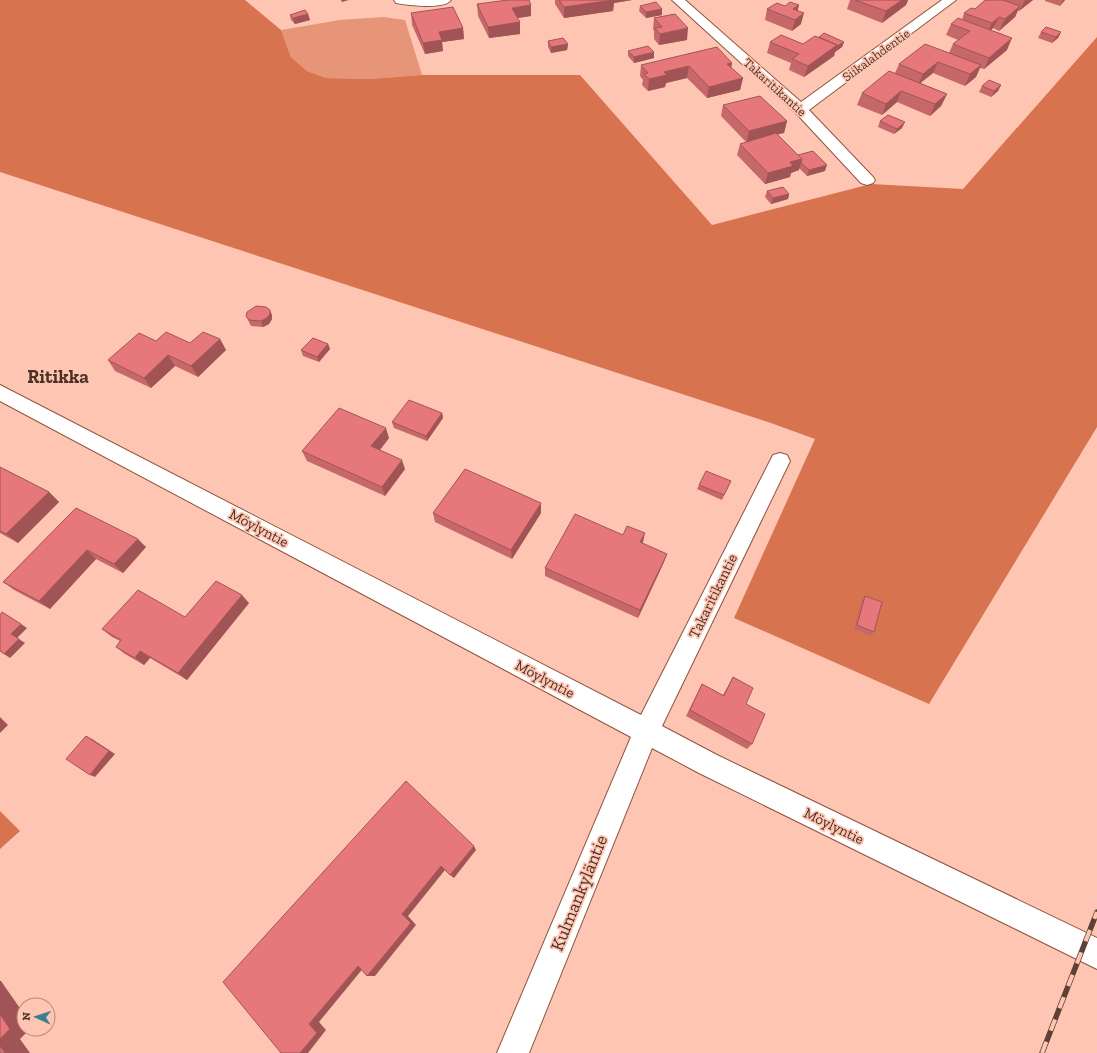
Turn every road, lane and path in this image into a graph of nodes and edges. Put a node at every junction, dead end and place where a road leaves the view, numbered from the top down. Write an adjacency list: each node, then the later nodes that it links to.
1 (400, 0): 2 (street)
2 (445, 0)
3 (678, 0): 5 (street, Takaritikantie)
4 (950, 0): 5 (street, Siikalahdentie)
5 (800, 109): 6 (street, Takaritikantie)
6 (867, 180)
7 (0, 392): 9 (street, Möylyntie)
8 (780, 460): 9 (street, Takaritikantie)
9 (646, 732): 10 (street, Möylyntie); 11 (street, Kulmankyläntie)
10 (1097, 954)
11 (513, 1053)

